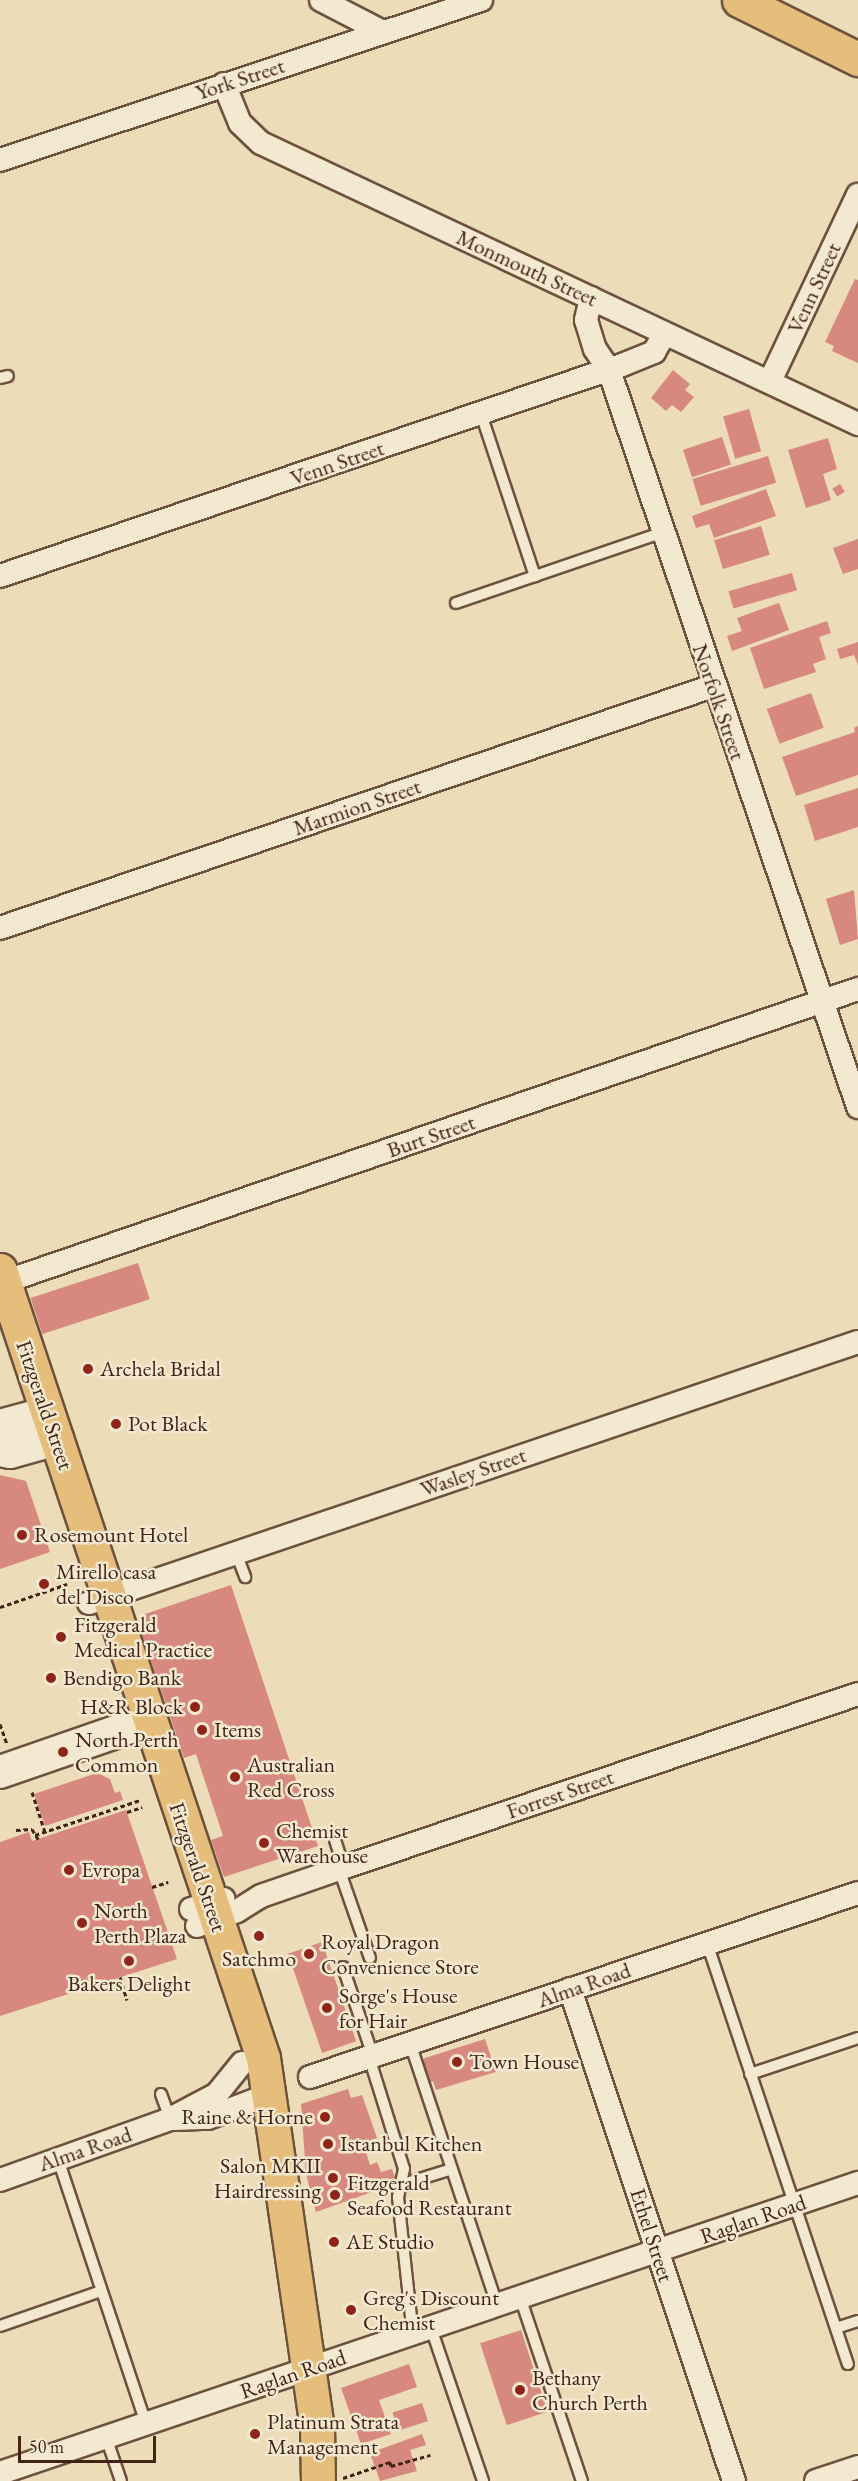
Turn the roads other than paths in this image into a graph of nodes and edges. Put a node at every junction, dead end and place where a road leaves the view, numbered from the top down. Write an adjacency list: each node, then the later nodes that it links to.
1 (321, 0): 4 (street)
2 (481, 0): 4 (street, York Street)
3 (739, 0): 5 (main road)
4 (383, 32): 6 (street, York Street)
5 (858, 58)
6 (224, 84): 7 (street, York Street); 9 (street, Monmouth Street)
7 (0, 160)
8 (858, 195): 12 (street, Venn Street)
9 (591, 298): 10 (street, Monmouth Street); 11 (street, Norfolk Street)
10 (663, 335): 11 (street, Venn Street); 12 (street, Monmouth Street)
11 (609, 370): 13 (street, Venn Street); 15 (street, Norfolk Street)
12 (770, 381): 14 (street, Monmouth Street)
13 (481, 414): 16 (street, Venn Street); 17 (lane)
14 (858, 424)
15 (663, 532): 17 (lane); 19 (street, Norfolk Street)
16 (0, 576)
17 (535, 576): 18 (lane)
18 (456, 603)
19 (713, 686): 20 (street, Marmion Street); 22 (street, Norfolk Street)
20 (0, 927)
21 (858, 989): 22 (street, Burt Street)
22 (823, 1002): 23 (street, Norfolk Street); 24 (street, Burt Street)
23 (858, 1107)
24 (2, 1276): 27 (main road, Fitzgerald Street)
25 (0, 1337): 27 (main road, Fitzgerald Street)
26 (858, 1342): 29 (street, Wasley Street)
27 (34, 1429): 28 (street); 31 (main road, Fitzgerald Street)
28 (0, 1450)
29 (236, 1552): 30 (lane); 31 (street, Wasley Street)
30 (245, 1578)
31 (88, 1594): 33 (main road, Fitzgerald Street); 38 (main road, Fitzgerald Street)
32 (858, 1694): 36 (street, Forrest Street)
33 (130, 1727): 34 (street); 38 (main road, Fitzgerald Street)
34 (4, 1759)
35 (335, 1840): 36 (lane)
36 (342, 1868): 38 (street, Forrest Street); 40 (lane)
37 (858, 1893): 39 (street, Alma Road)
38 (203, 1914): 46 (main road, Fitzgerald Street); 50 (main road, Fitzgerald Street)
39 (707, 1943): 42 (street, Alma Road); 47 (lane)
40 (370, 1958)
41 (343, 1967): 45 (lane)
42 (570, 1989): 44 (street, Alma Road); 58 (street, Ethel Street)
43 (858, 2038): 47 (lane)
44 (410, 2043): 45 (street, Alma Road); 53 (lane)
45 (371, 2056): 48 (street, Alma Road); 56 (lane)
46 (243, 2063): 50 (main road, Fitzgerald Street); 51 (street, Alma Road)
47 (750, 2074): 57 (lane)
48 (310, 2077)
49 (161, 2094): 51 (lane)
50 (261, 2099): 51 (street, Alma Road); 67 (main road, Fitzgerald Street)
51 (170, 2119): 52 (street, Alma Road)
52 (58, 2159): 54 (street, Alma Road); 59 (lane)
53 (452, 2169): 56 (lane); 61 (lane)
54 (0, 2180)
55 (858, 2183): 57 (street, Raglan Road)
56 (400, 2186): 65 (lane)
57 (794, 2205): 58 (street, Raglan Road); 64 (lane)
58 (658, 2251): 60 (street, Raglan Road); 76 (street, Ethel Street)
59 (102, 2291): 63 (lane); 68 (lane)
60 (520, 2297): 61 (street, Raglan Road); 75 (lane)
61 (497, 2306): 65 (street, Raglan Road)
62 (858, 2321): 64 (lane)
63 (0, 2326)
64 (836, 2328): 66 (lane)
65 (422, 2331): 67 (street, Raglan Road); 74 (lane)
66 (848, 2364)
67 (299, 2372): 68 (street, Raglan Road); 72 (main road, Fitzgerald Street)
68 (146, 2424): 69 (street, Raglan Road)
69 (106, 2438): 71 (street, Raglan Road); 73 (lane)
70 (858, 2467): 77 (street)
71 (0, 2473)
72 (323, 2480)
73 (121, 2481)
74 (483, 2481)
75 (582, 2481)
76 (734, 2481)
77 (816, 2481)

